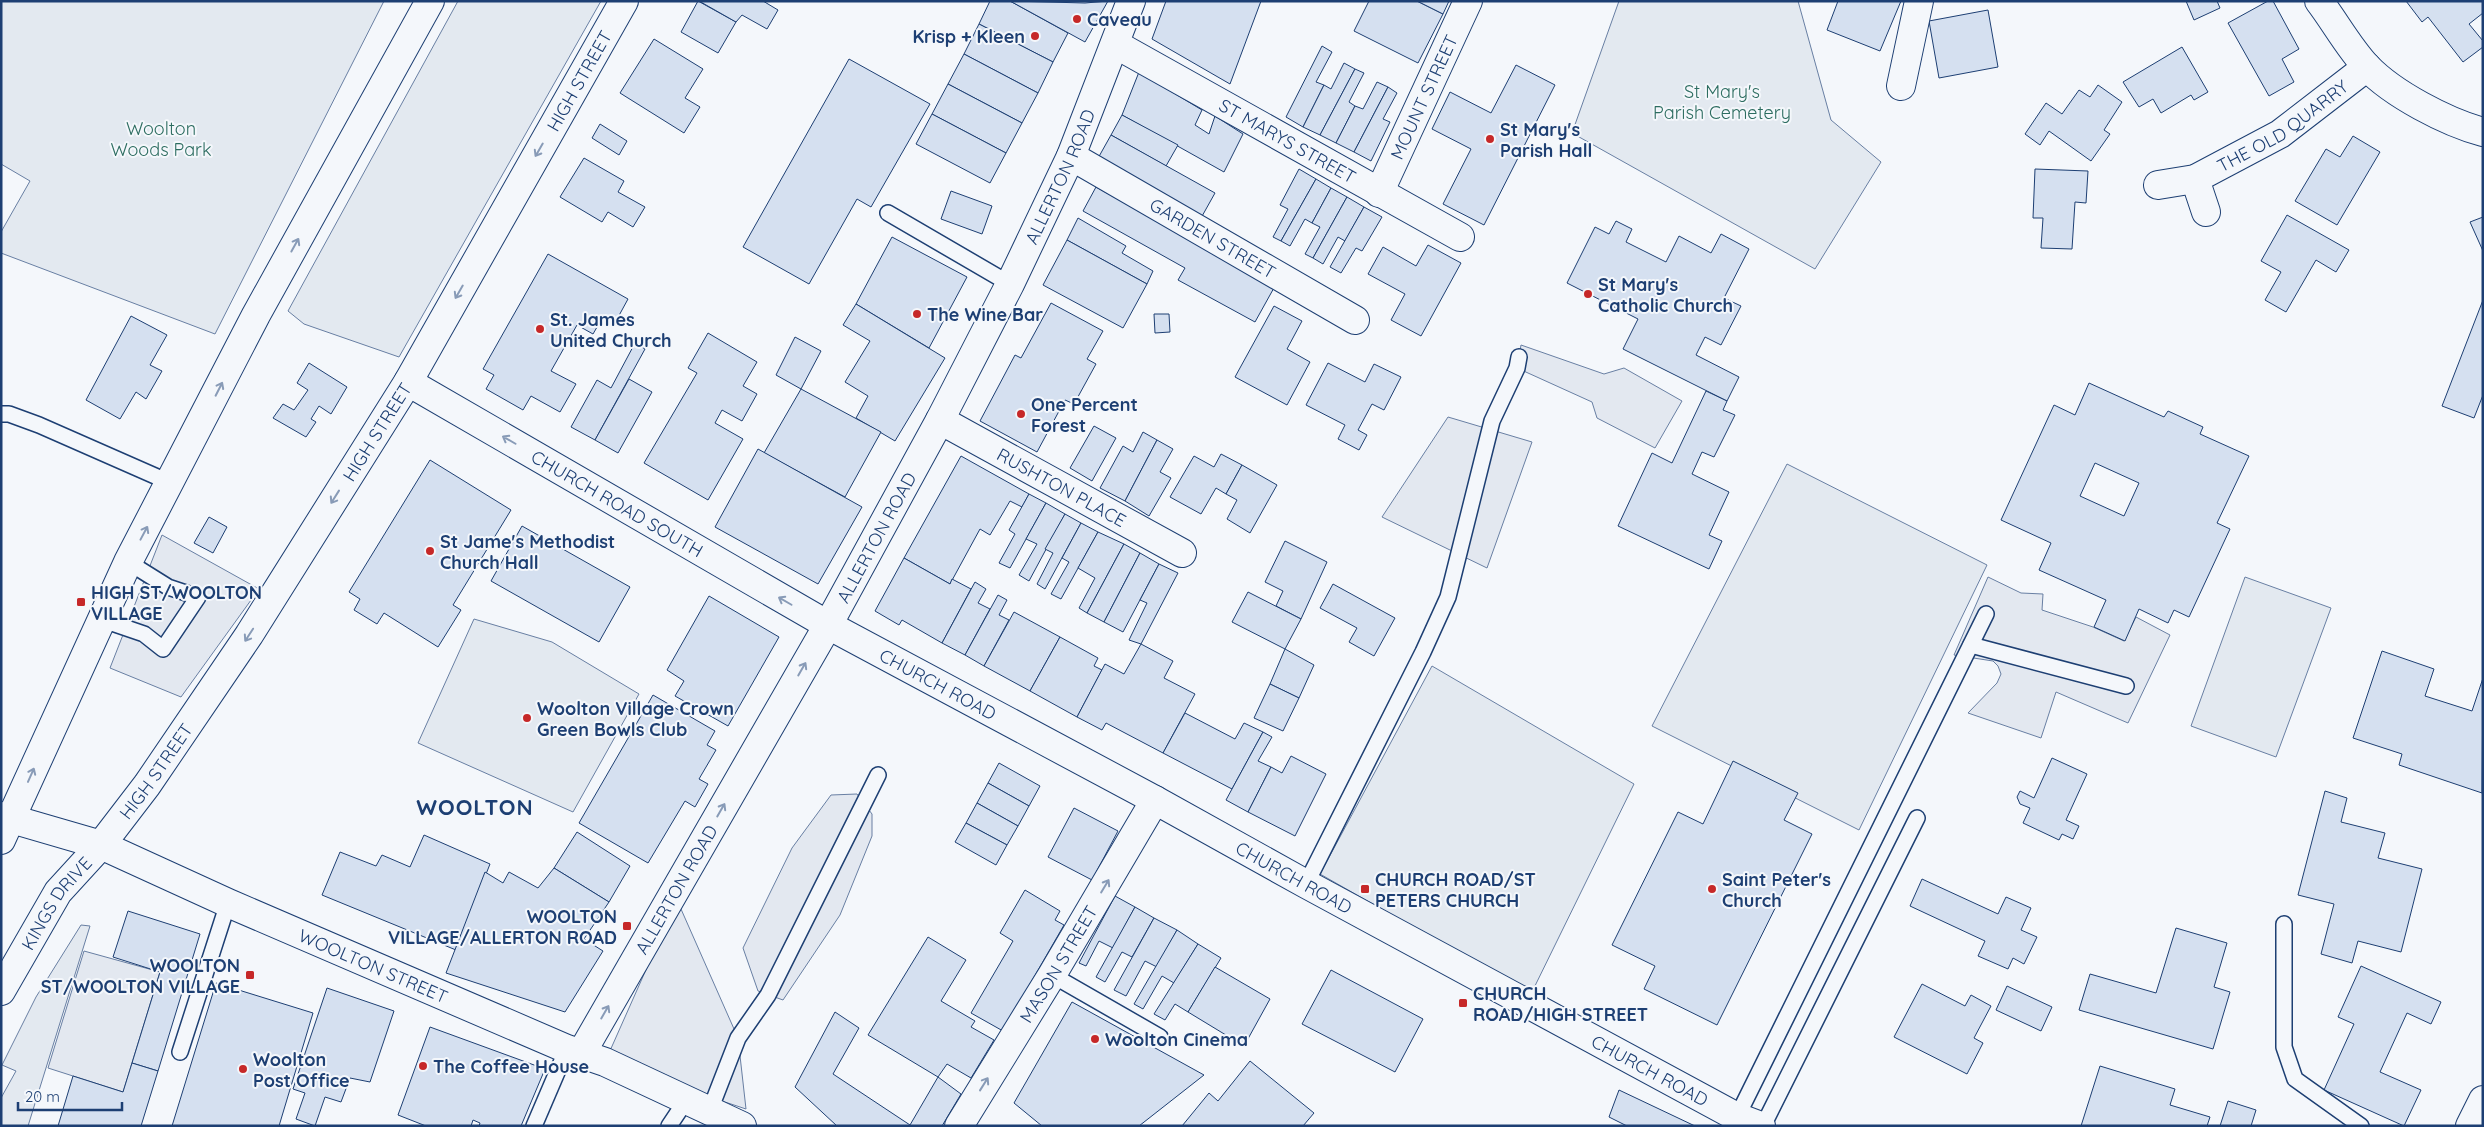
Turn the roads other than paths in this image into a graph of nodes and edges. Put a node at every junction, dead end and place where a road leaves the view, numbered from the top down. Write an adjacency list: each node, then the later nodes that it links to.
1 (430, 1): 24 (street, one-way to 1)
2 (624, 1): 21 (street, HIGH STREET, one-way to 21)
3 (1131, 1): 7 (street, ALLERTON ROAD)
4 (1468, 1): 14 (street, MOUNT STREET)
5 (1919, 1): 9 (street)
6 (2319, 1): 8 (street)
7 (1115, 44): 11 (street, ALLERTON ROAD); 14 (street, ST MARYS STREET)
8 (2367, 67): 10 (street); 12 (street, THE OLD QUARRY)
9 (1901, 86)
10 (2483, 132)
11 (1071, 156): 18 (street, ALLERTON ROAD); 19 (street, GARDEN STREET)
12 (2195, 178): 13 (street, THE OLD QUARRY); 15 (street, THE OLD QUARRY)
13 (2158, 185)
14 (1379, 193): 17 (street, ST MARYS STREET)
15 (2206, 212)
16 (888, 214): 18 (lane)
17 (1460, 237)
18 (1010, 284): 23 (street, ALLERTON ROAD)
19 (1355, 320)
20 (1520, 357): 37 (lane)
21 (408, 382): 29 (street, CHURCH ROAD SOUTH, one-way to 21); 36 (street, HIGH STREET, one-way to 36)
22 (1, 414): 24 (lane)
23 (940, 420): 25 (street, RUSHTON PLACE); 29 (street, ALLERTON ROAD)
24 (170, 483): 26 (street, one-way to 24)
25 (1182, 553)
26 (128, 562): 28 (street); 28 (lane)
27 (1986, 614): 30 (lane)
28 (100, 618): 35 (street, one-way to 28)
29 (828, 625): 33 (street, CHURCH ROAD); 44 (street, ALLERTON ROAD, one-way to 29)
30 (1970, 645): 31 (lane); 47 (lane)
31 (2126, 686)
32 (878, 775): 46 (lane)
33 (1155, 800): 37 (street, CHURCH ROAD); 40 (street, MASON STREET, one-way to 33)
34 (1917, 818): 47 (lane)
35 (5, 825): 36 (street, WOOLTON STREET)
36 (101, 845): 38 (street, WOOLTON STREET); 41 (street, KINGS DRIVE)
37 (1306, 884): 47 (street, CHURCH ROAD)
38 (228, 903): 43 (lane); 44 (street, WOOLTON STREET)
39 (2284, 924): 52 (lane)
40 (1052, 974): 42 (lane); 51 (street, MASON STREET, one-way to 40)
41 (1, 991)
42 (1160, 1037)
43 (180, 1052)
44 (574, 1052): 46 (street, WOOLTON STREET); 48 (lane)
45 (2483, 1100): 53 (street)
46 (698, 1105): 49 (lane); 50 (street, WOOLTON STREET)
47 (1753, 1123)
48 (534, 1126)
49 (670, 1126)
50 (742, 1126)
51 (959, 1126)
52 (2361, 1126)
53 (2470, 1126)

